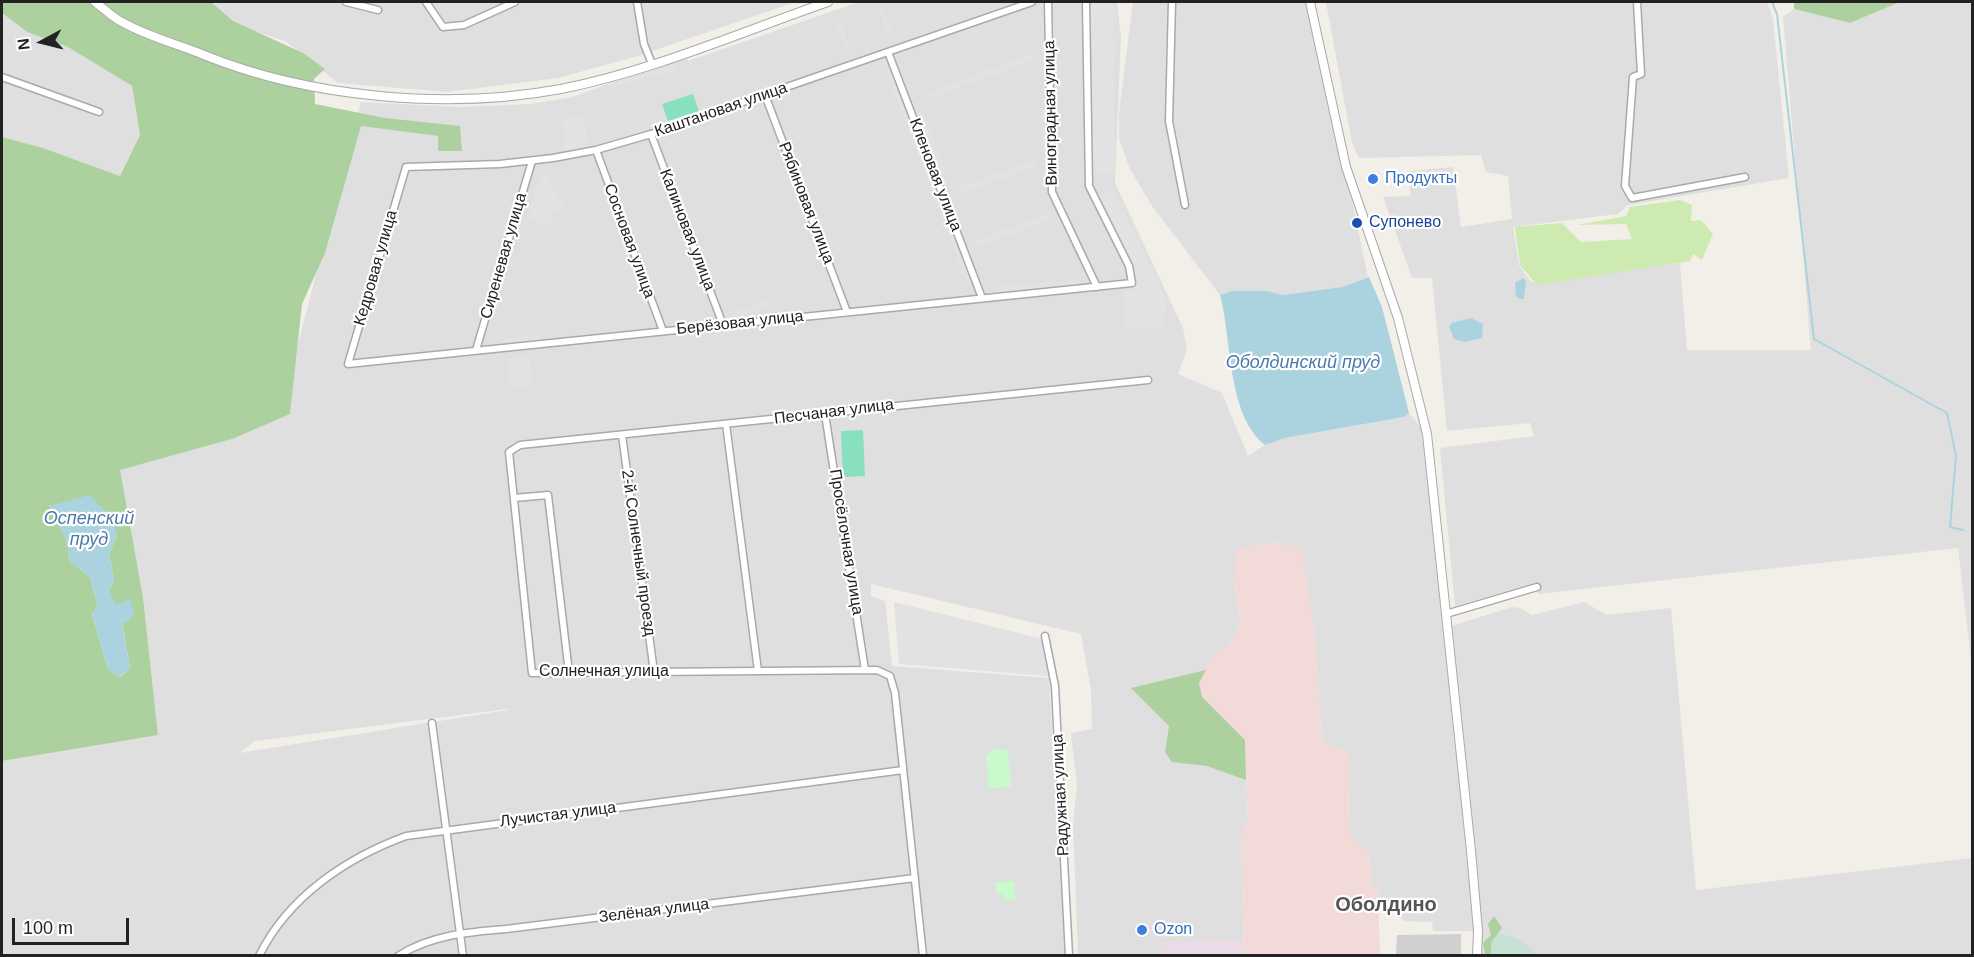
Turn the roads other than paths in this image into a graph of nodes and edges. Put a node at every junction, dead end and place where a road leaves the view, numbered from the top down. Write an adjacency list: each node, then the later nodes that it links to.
1 (95, 2): 16 (street)
2 (346, 2): 14 (street)
3 (426, 2): 4 (street)
4 (515, 2)
5 (637, 2): 16 (street)
6 (828, 2): 13 (street)
7 (1032, 2): 15 (street, Каштановая улица)
8 (1048, 2): 26 (street, Виноградная улица)
9 (1086, 2): 26 (street, Берёзовая улица)
10 (1172, 2): 25 (street)
11 (1310, 2): 40 (street)
12 (1637, 2): 24 (street)
13 (802, 6): 16 (street)
14 (378, 10)
15 (888, 52): 18 (street, Каштановая улица); 27 (street, Кленовая улица)
16 (652, 64)
17 (2, 77): 19 (street)
18 (765, 94): 20 (street, Каштановая улица); 28 (street, Рябиновая улица)
19 (99, 112)
20 (651, 134): 21 (street, Каштановая улица); 29 (street, Калиновая улица)
21 (596, 150): 22 (street, Каштановая улица); 30 (street, Сосновая улица)
22 (532, 161): 23 (street, Каштановая улица); 31 (street, Сиреневая улица)
23 (403, 173): 32 (street, Кедровая улица)
24 (1745, 177)
25 (1185, 205)
26 (1097, 287): 27 (street, Берёзовая улица)
27 (982, 298): 28 (street, Берёзовая улица)
28 (847, 312): 29 (street, Берёзовая улица)
29 (723, 325): 30 (street, Берёзовая улица)
30 (663, 331): 31 (street, Берёзовая улица)
31 (476, 351): 32 (street, Берёзовая улица)
32 (348, 364)
33 (1148, 380): 34 (street, Песчаная улица)
34 (825, 414): 35 (street, Песчаная улица); 42 (street, Просёлочная улица)
35 (726, 424): 36 (street, Песчаная улица); 43 (street)
36 (622, 435): 37 (street, Песчаная улица); 44 (street, 2-й Солнечный проезд)
37 (520, 445): 38 (street, Солнечная улица)
38 (514, 498): 45 (street, Солнечная улица); 45 (street)
39 (1537, 587): 40 (street)
40 (1446, 614): 56 (street)
41 (1045, 636): 55 (street, Радужная улица)
42 (865, 670): 43 (street, Солнечная улица); 47 (street, Солнечная улица)
43 (758, 671): 44 (street, Солнечная улица)
44 (654, 672): 45 (street, Солнечная улица)
45 (569, 673)
46 (432, 723): 48 (street)
47 (903, 770): 48 (street, Лучистая улица); 49 (street)
48 (446, 830): 50 (street); 51 (street, Лучистая улица)
49 (915, 878): 50 (street, Зелёная улица); 54 (street)
50 (459, 933): 52 (street, Зелёная улица); 53 (street)
51 (259, 956)
52 (398, 956)
53 (463, 956)
54 (923, 956)
55 (1069, 956)
56 (1477, 956)

